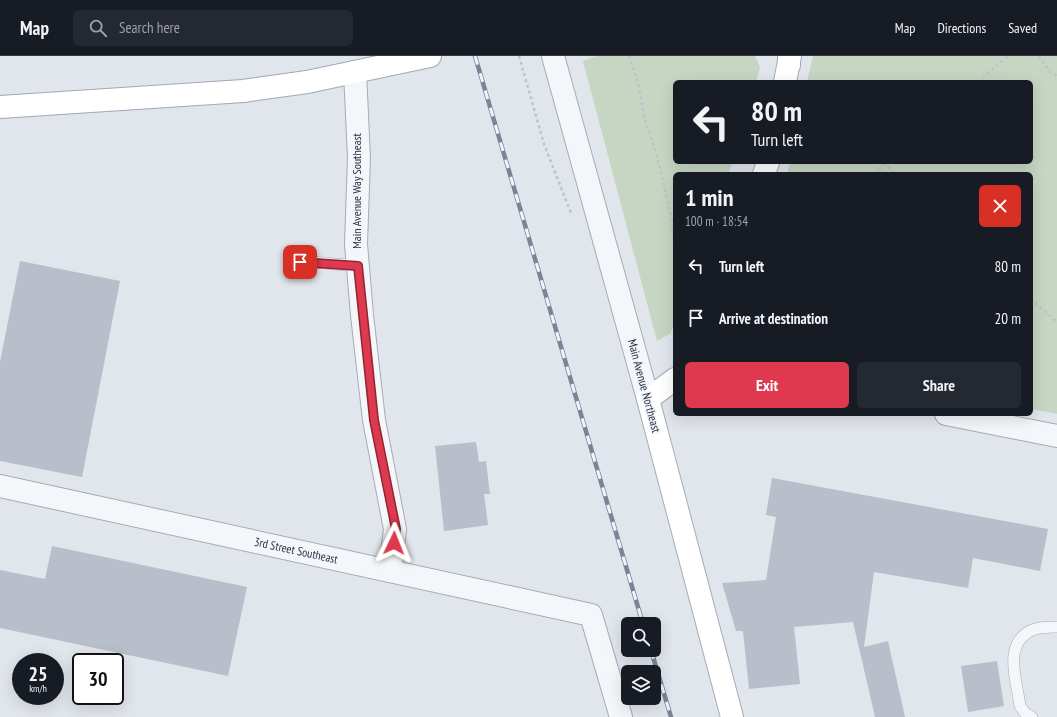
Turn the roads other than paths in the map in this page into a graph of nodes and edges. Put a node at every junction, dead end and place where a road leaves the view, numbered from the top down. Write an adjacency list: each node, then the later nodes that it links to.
1 (430, 56): 3 (main road)
2 (553, 56): 8 (street, Main Avenue Northeast)
3 (355, 72): 4 (main road); 6 (street, Main Avenue Way Southeast)
4 (0, 107)
5 (300, 262): 6 (lane)
6 (358, 266): 12 (street, Main Avenue Way Southeast)
7 (673, 380): 8 (main road)
8 (648, 398): 15 (main road, Main Avenue Northeast)
9 (956, 416): 10 (street)
10 (1057, 436)
11 (0, 486): 12 (street, 3rd Street Southeast)
12 (390, 571): 14 (street, 3rd Street Southeast)
13 (1057, 626): 16 (lane)
14 (621, 717)
15 (732, 717)
16 (1032, 717)

